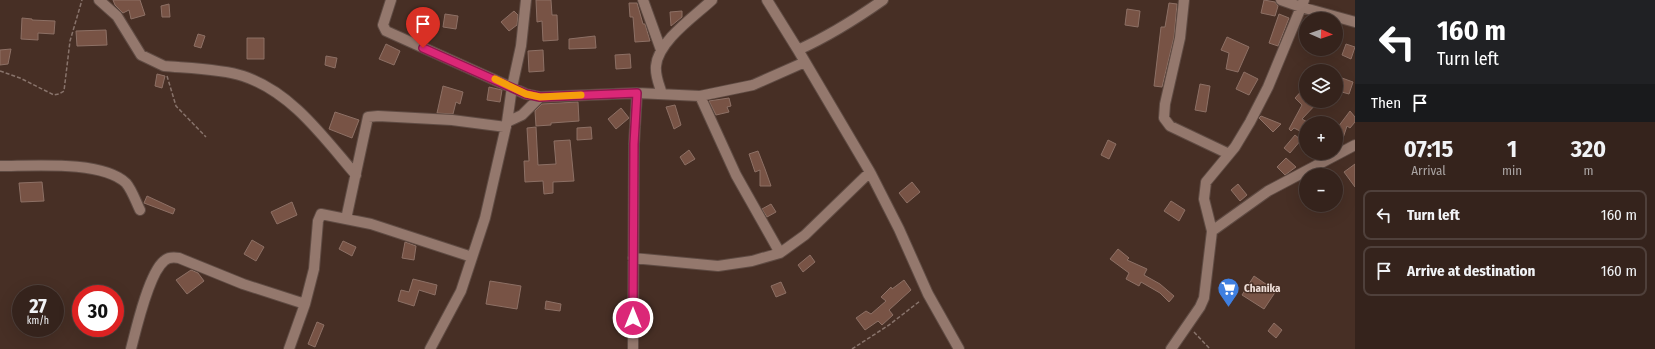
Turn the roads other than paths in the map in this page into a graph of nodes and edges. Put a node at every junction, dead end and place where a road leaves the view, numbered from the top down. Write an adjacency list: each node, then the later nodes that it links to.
1 (99, 0): 25 (street)
2 (391, 0): 15 (street)
3 (526, 0): 15 (street)
4 (643, 0): 12 (street)
5 (712, 0): 12 (street)
6 (767, 0): 13 (street)
7 (884, 0): 13 (street)
8 (1184, 0): 22 (street)
9 (1281, 0): 10 (street)
10 (1302, 4): 11 (street); 22 (street)
11 (1355, 22)
12 (661, 50): 17 (street)
13 (798, 50): 14 (street)
14 (805, 62): 18 (street); 24 (street)
15 (512, 87): 19 (street); 20 (street)
16 (637, 93): 17 (street); 19 (street); 31 (street)
17 (662, 94): 18 (street)
18 (700, 96): 29 (street)
19 (540, 97): 20 (street)
20 (507, 125): 25 (street); 30 (street)
21 (1355, 145): 28 (street)
22 (1229, 154): 28 (street)
23 (0, 166): 26 (street)
24 (870, 172): 29 (street); 37 (street)
25 (356, 176): 27 (street)
26 (140, 210)
27 (346, 219): 30 (street); 32 (street)
28 (1212, 231): 38 (street)
29 (780, 253): 31 (street)
30 (472, 257): 35 (street)
31 (633, 258): 36 (street)
32 (305, 304): 33 (street); 34 (street)
33 (131, 349)
34 (289, 349)
35 (430, 349)
36 (633, 349)
37 (960, 349)
38 (1171, 349)

